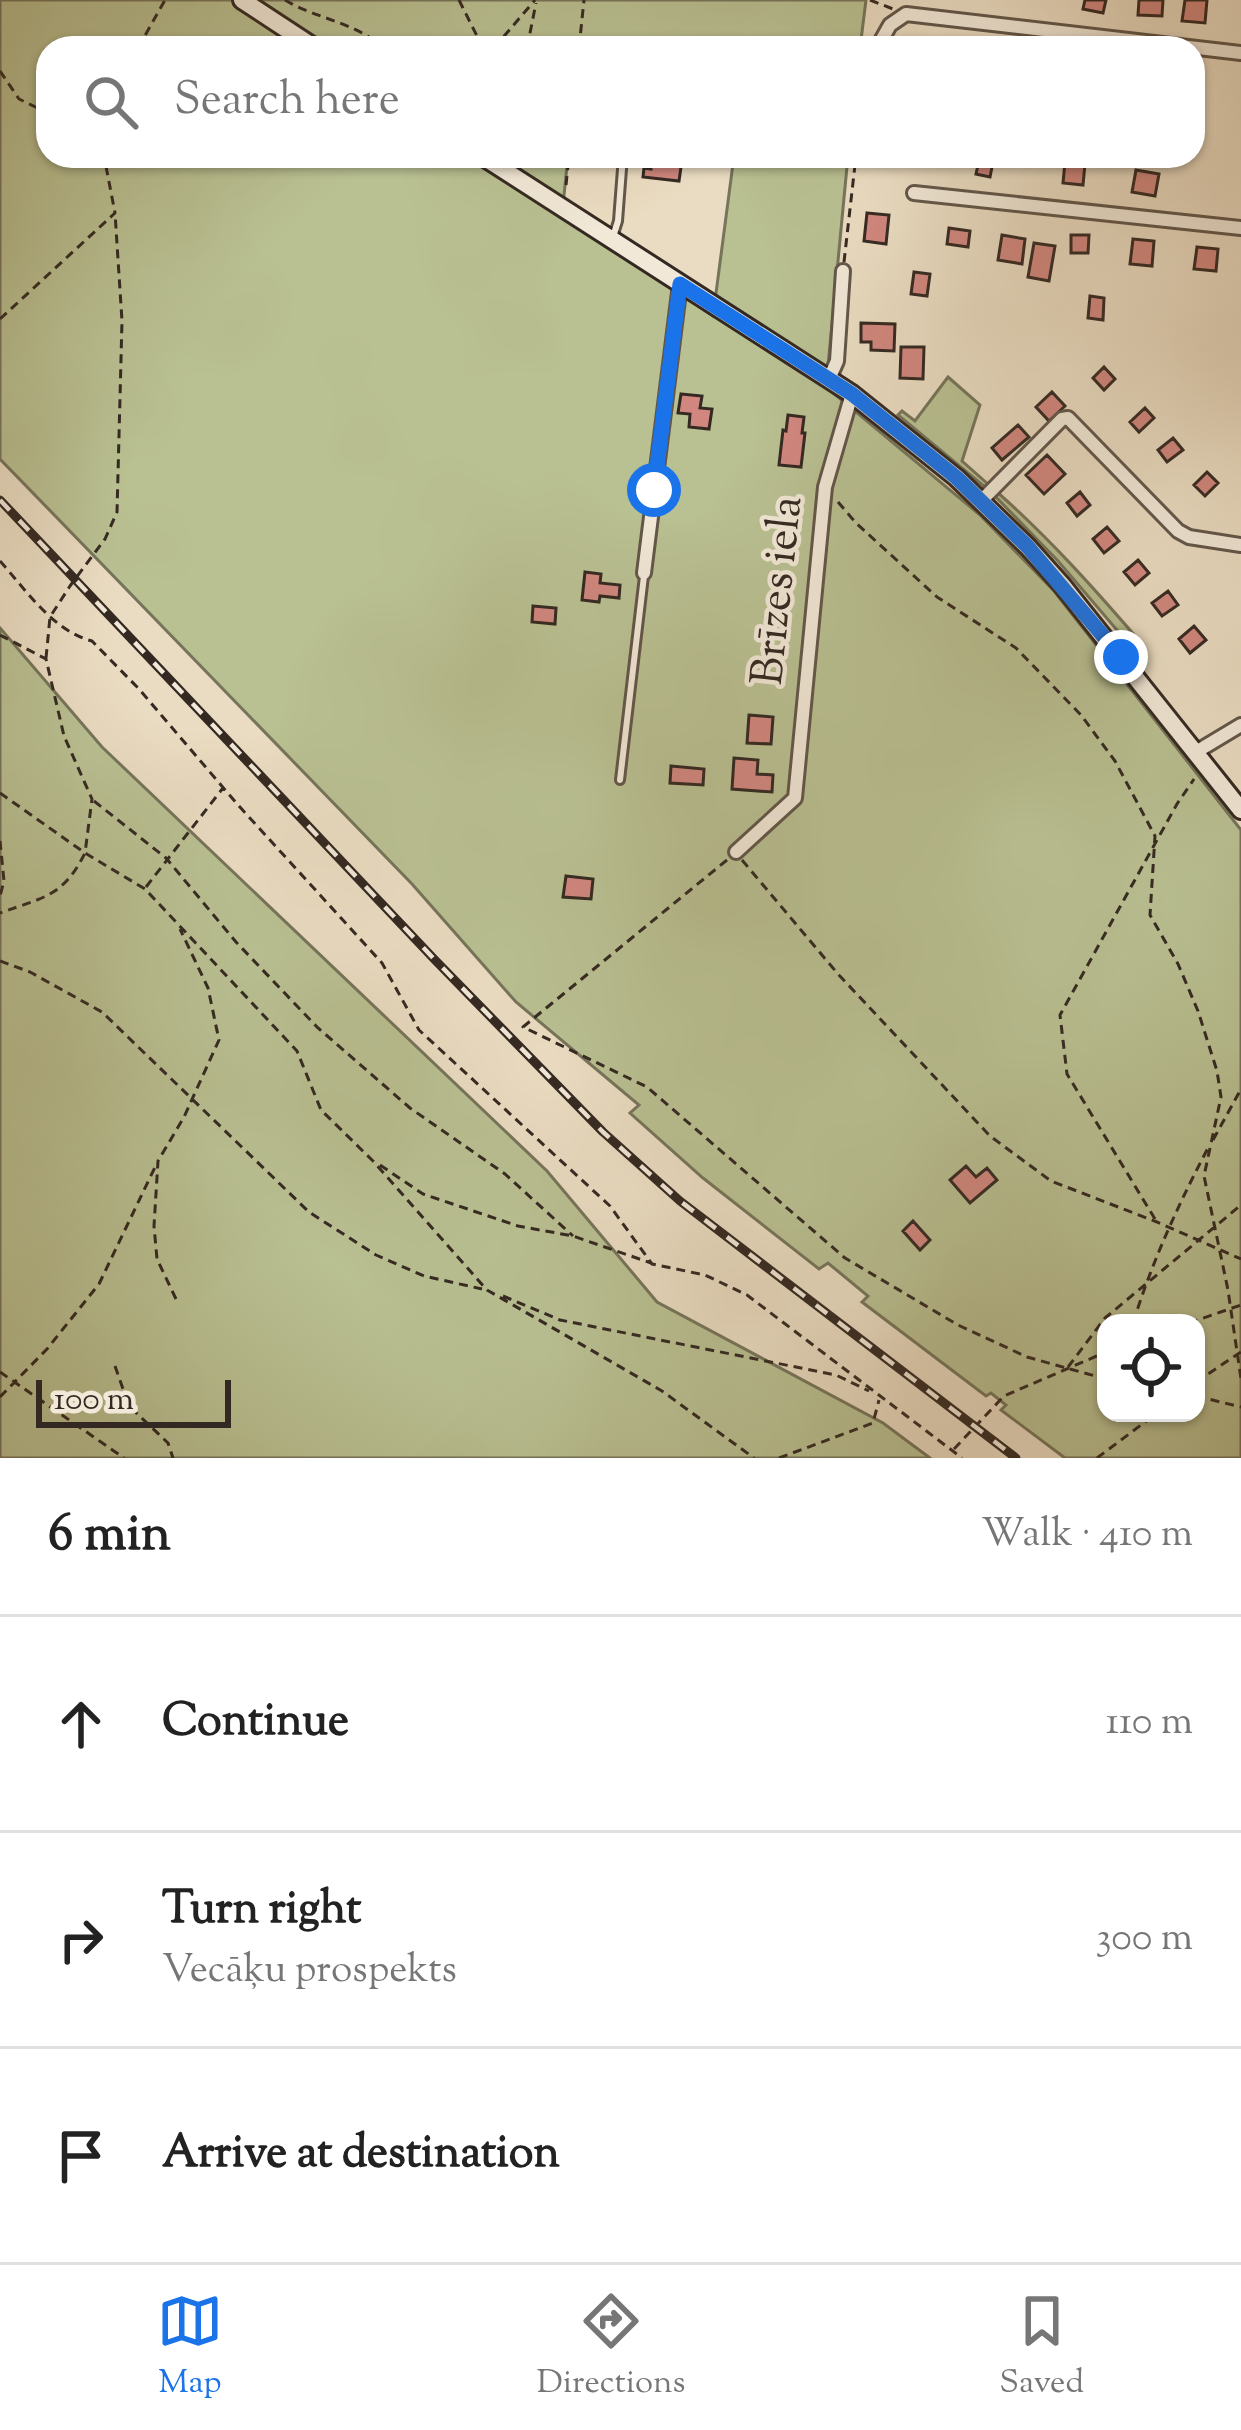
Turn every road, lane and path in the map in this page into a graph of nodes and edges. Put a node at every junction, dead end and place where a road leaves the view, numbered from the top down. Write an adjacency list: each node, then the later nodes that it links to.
1 (165, 0): 9 (path)
2 (242, 0): 10 (main road)
3 (285, 0): 11 (path)
4 (459, 0): 12 (path)
5 (536, 0): 13 (path); 14 (path)
6 (584, 0): 15 (path)
7 (872, 0): 8 (path)
8 (906, 14): 16 (street); 17 (street)
9 (145, 36)
10 (297, 36)
11 (370, 36)
12 (477, 36)
13 (504, 36)
14 (528, 36)
15 (580, 36)
16 (884, 36)
17 (1100, 36)
18 (1205, 48): 19 (street)
19 (1241, 52)
20 (0, 71): 21 (path)
21 (36, 107)
22 (106, 168): 29 (path)
23 (501, 168): 31 (main road)
24 (568, 168): 27 (path)
25 (622, 168): 31 (lane)
26 (855, 168): 32 (path)
27 (566, 185)
28 (914, 193): 30 (street)
29 (115, 212): 34 (path); 42 (path)
30 (1241, 228)
31 (612, 240): 33 (main road)
32 (843, 271): 35 (street)
33 (680, 284): 35 (main road); 41 (street)
34 (0, 319)
35 (829, 379): 36 (main road)
36 (852, 394): 37 (street, Brīzes iela); 38 (main road)
37 (824, 488): 53 (path); 54 (street, Brīzes iela)
38 (981, 501): 39 (street); 46 (main road)
39 (1241, 545)
40 (0, 561): 42 (path)
41 (644, 573): 47 (lane)
42 (50, 617): 44 (path); 48 (path)
43 (0, 635): 44 (path)
44 (46, 659): 50 (path)
45 (1241, 725): 46 (street)
46 (1201, 757): 51 (main road); 53 (path)
47 (620, 780)
48 (224, 788): 56 (path); 75 (path)
49 (0, 793): 55 (path)
50 (92, 800): 55 (path); 56 (path)
51 (1241, 810)
52 (0, 841): 58 (path)
53 (1154, 845): 64 (path); 68 (path)
54 (736, 852): 68 (path); 86 (path)
55 (85, 853): 57 (path); 59 (path)
56 (166, 859): 57 (path); 71 (path)
57 (145, 889): 60 (path)
58 (0, 896)
59 (0, 913)
60 (176, 922): 63 (path); 66 (path)
61 (0, 961): 63 (path)
62 (1241, 1089): 64 (path)
63 (193, 1098): 65 (path); 77 (path)
64 (1211, 1143): 69 (path); 70 (path)
65 (158, 1161): 78 (path); 91 (path)
66 (373, 1161): 71 (path); 77 (path)
67 (1241, 1205): 70 (path)
68 (1157, 1222): 69 (path)
69 (1168, 1227): 72 (path); 76 (path)
70 (1215, 1227): 72 (path); 73 (path)
71 (573, 1236): 75 (path)
72 (1198, 1240): 73 (path); 76 (path)
73 (1220, 1250): 74 (path); 80 (path)
74 (1241, 1259)
75 (652, 1264): 93 (path)
76 (1145, 1285): 81 (path); 86 (path)
77 (487, 1290): 93 (path); 100 (path)
78 (176, 1299)
79 (1241, 1305): 80 (path)
80 (1230, 1309): 82 (path); 83 (path)
81 (1135, 1314)
82 (1205, 1318)
83 (1239, 1354): 89 (path); 90 (path)
84 (1097, 1356): 86 (path)
85 (115, 1366): 99 (path)
86 (1067, 1368): 88 (path); 97 (path)
87 (0, 1372): 91 (path)
88 (1097, 1376)
89 (1205, 1376)
90 (1241, 1379)
91 (15, 1382): 92 (path); 98 (path)
92 (0, 1397)
93 (880, 1397): 97 (path); 101 (path)
94 (1205, 1398): 95 (path)
95 (1241, 1407)
96 (1145, 1422): 103 (path)
97 (952, 1451): 102 (path)
98 (124, 1458)
99 (173, 1458)
100 (754, 1458)
101 (779, 1458)
102 (962, 1458)
103 (1097, 1458)

